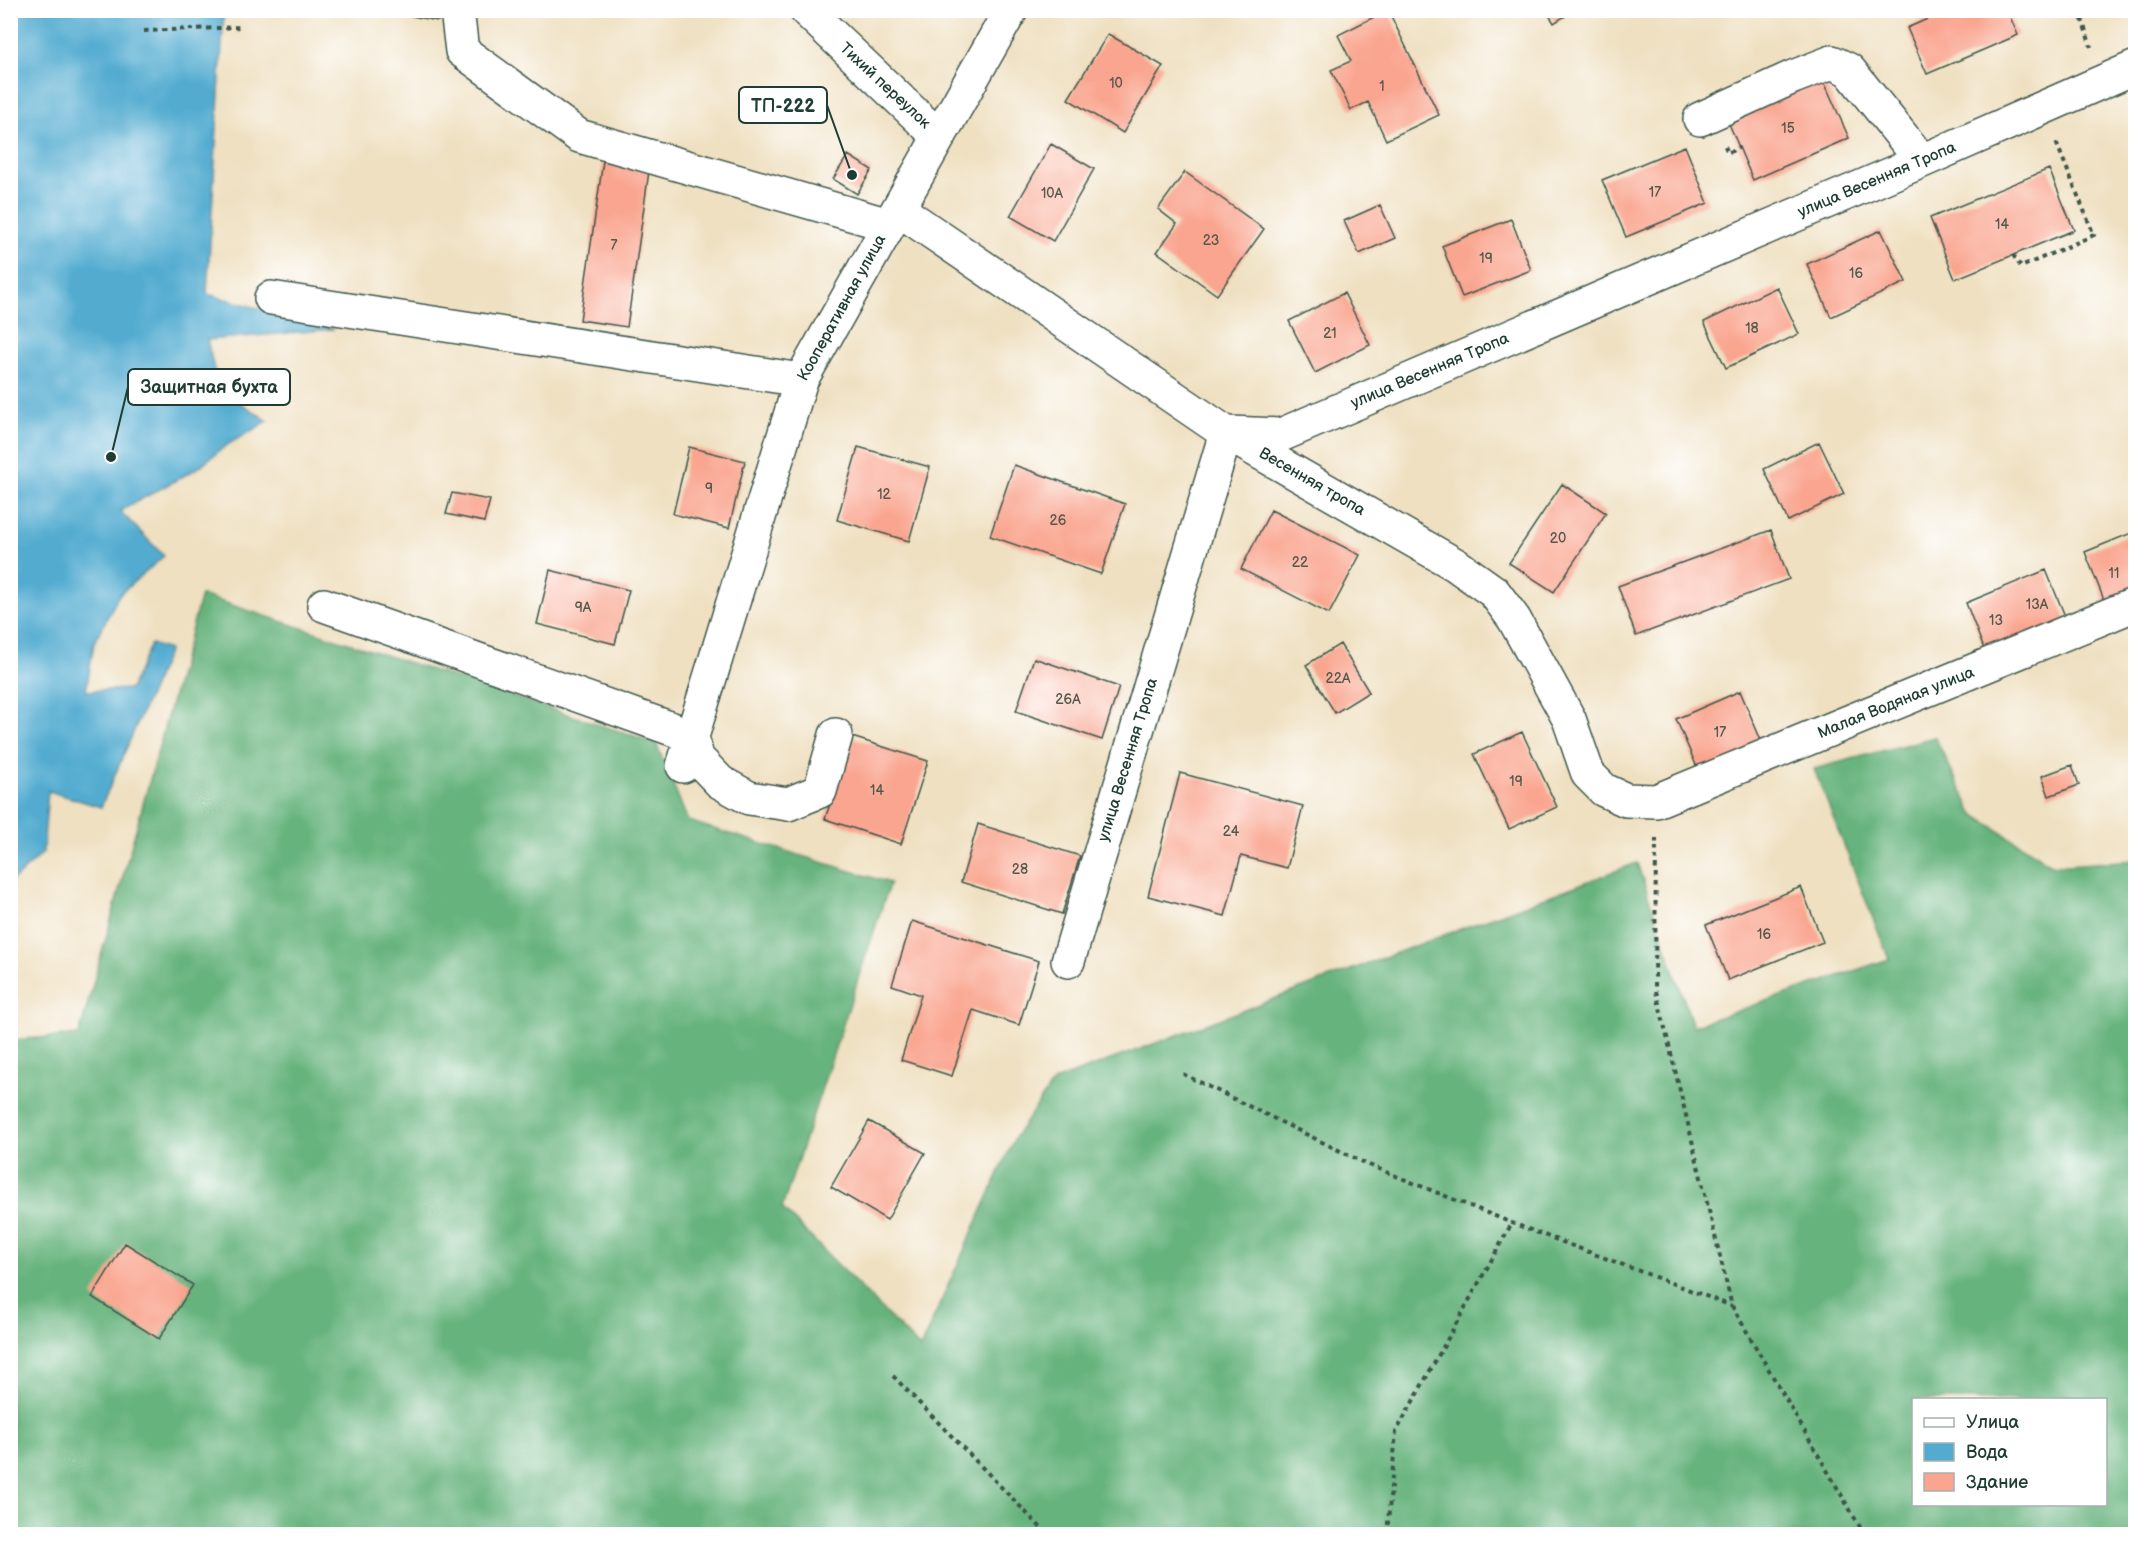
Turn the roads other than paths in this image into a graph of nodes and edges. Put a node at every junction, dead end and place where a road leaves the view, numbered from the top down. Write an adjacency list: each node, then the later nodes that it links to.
1 (457, 10): 8 (street, Весенняя тропа)
2 (806, 10): 6 (street, Тихий переулок)
3 (1011, 10): 6 (street, Кооперативная улица)
4 (2136, 67): 7 (street, улица Весенняя Тропа)
5 (1700, 119): 7 (street)
6 (939, 137): 8 (street, Кооперативная улица)
7 (1922, 161): 11 (street, улица Весенняя Тропа)
8 (893, 217): 10 (street, Кооперативная улица); 11 (street, Весенняя тропа)
9 (271, 298): 10 (street)
10 (801, 380): 15 (street, Кооперативная улица)
11 (1226, 433): 16 (street, Весенняя тропа); 17 (street, улица Весенняя Тропа)
12 (2136, 604): 16 (street, Малая Водяная улица)
13 (324, 605): 15 (street)
14 (836, 735): 15 (street)
15 (688, 751)
16 (1656, 801)
17 (1068, 961)

